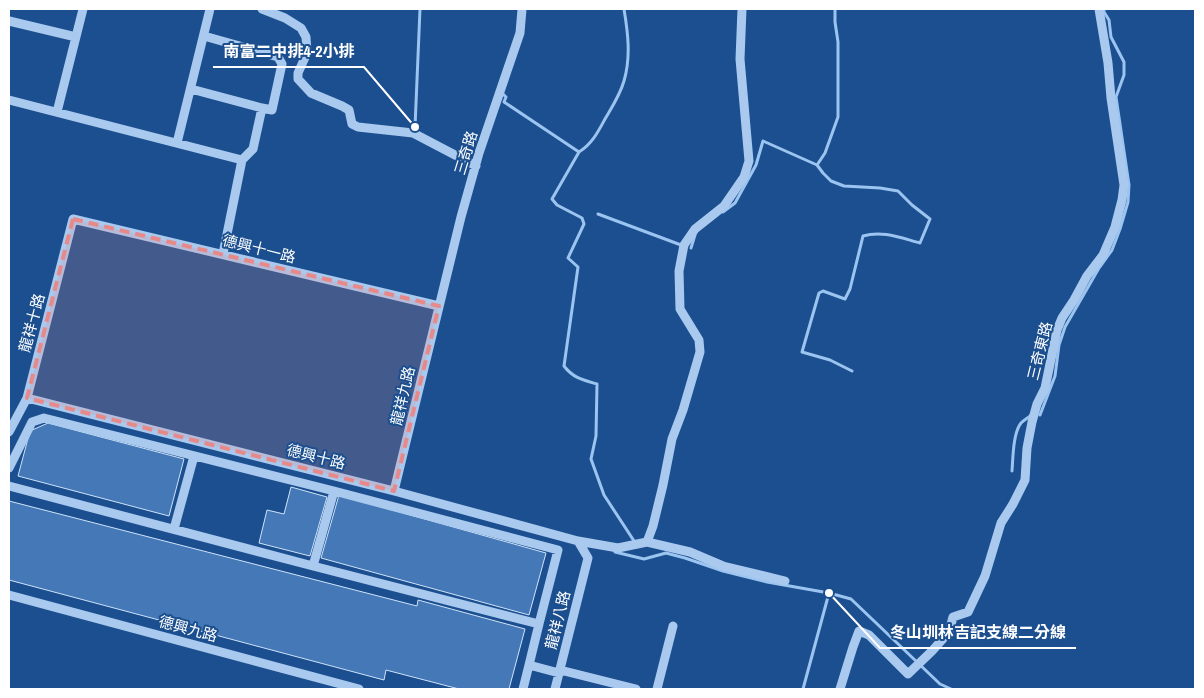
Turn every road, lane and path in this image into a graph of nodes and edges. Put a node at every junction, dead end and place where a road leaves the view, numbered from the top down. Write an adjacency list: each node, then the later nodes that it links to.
1 (83, 9): 9 (street)
2 (210, 9): 8 (street)
3 (262, 9): 16 (street)
4 (522, 9): 16 (street, 三奇路)
5 (742, 9): 29 (street)
6 (1099, 9): 42 (street, 三奇東路)
7 (9, 21): 9 (street)
8 (204, 36): 10 (street); 12 (street)
9 (76, 37): 13 (street)
10 (191, 89): 12 (street); 14 (street)
11 (9, 100): 13 (street)
12 (262, 108): 15 (street)
13 (57, 112): 14 (street)
14 (177, 143): 15 (street)
15 (242, 160): 18 (street)
16 (476, 166): 19 (street, 三奇路)
17 (73, 218): 18 (street, 德興十一路); 20 (street, 龍祥十路)
18 (223, 254): 19 (street, 德興十一路)
19 (439, 306): 25 (street, 龍祥九路)
20 (27, 398): 21 (street, 龍祥十路); 25 (street, 德興十路)
21 (9, 432)
22 (194, 456): 23 (street); 26 (street); 27 (street)
23 (9, 468)
24 (9, 486): 27 (street)
25 (394, 491): 28 (street, 德興十路)
26 (334, 492): 30 (street); 33 (street)
27 (174, 529): 30 (street)
28 (578, 541): 29 (street, 德興十路); 36 (street, 龍祥八路)
29 (647, 542): 31 (street)
30 (313, 566): 33 (street)
31 (785, 581)
32 (9, 595): 37 (street, 德興九路)
33 (539, 624): 35 (street)
34 (673, 626): 41 (street)
35 (529, 665): 36 (street); 38 (street)
36 (560, 671): 39 (street, 龍祥八路); 40 (street)
37 (359, 689)
38 (523, 689)
39 (555, 689)
40 (636, 689)
41 (657, 689)
42 (840, 689)

